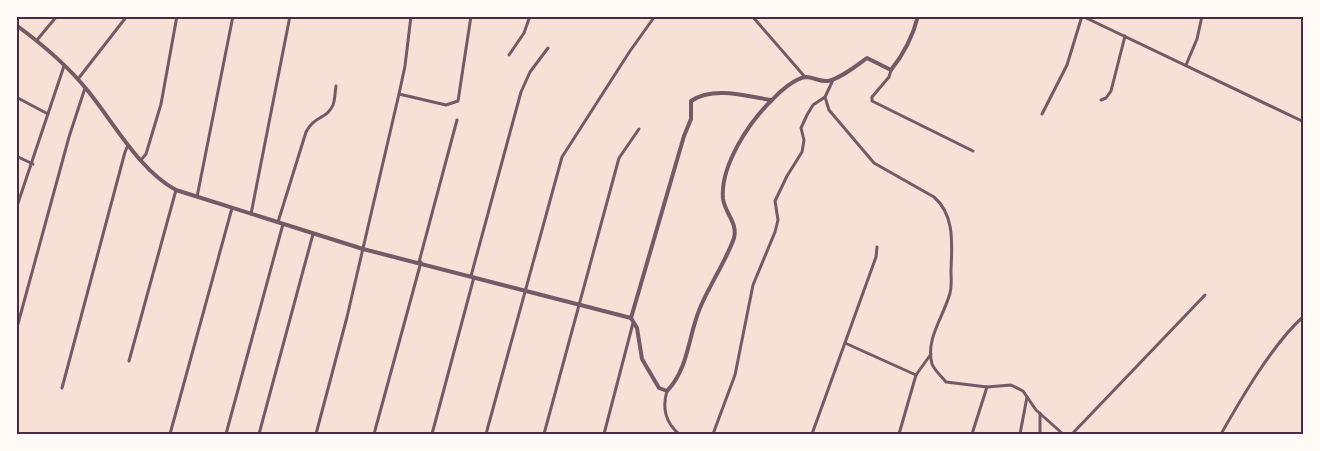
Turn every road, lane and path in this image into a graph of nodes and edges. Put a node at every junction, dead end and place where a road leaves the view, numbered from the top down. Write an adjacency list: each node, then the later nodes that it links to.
1 (57, 16): 16 (street)
2 (127, 16): 23 (street)
3 (177, 16): 40 (street)
4 (233, 16): 43 (street)
5 (290, 16): 46 (street)
6 (411, 16): 27 (street)
7 (471, 16): 27 (street)
8 (530, 16): 18 (street)
9 (655, 16): 53 (street)
10 (752, 16): 22 (street)
11 (918, 16): 21 (street)
12 (1083, 16): 15 (street); 33 (street)
13 (1202, 16): 19 (street)
14 (16, 26): 16 (street)
15 (1125, 36): 19 (street); 31 (street)
16 (37, 41): 20 (street)
17 (548, 48): 52 (street)
18 (509, 55)
19 (1186, 65): 35 (street)
20 (64, 66): 23 (street); 32 (street)
21 (891, 70): 24 (street); 38 (street)
22 (805, 77): 24 (street); 30 (street)
23 (78, 79): 26 (street)
24 (833, 80): 29 (street)
25 (336, 86): 47 (street)
26 (85, 87): 37 (street); 58 (street)
27 (399, 94): 50 (street)
28 (16, 97): 32 (street)
29 (825, 97): 60 (street); 78 (street)
30 (772, 100): 57 (street); 65 (street)
31 (1101, 100)
32 (48, 114): 41 (street)
33 (1042, 114)
34 (456, 120): 51 (street)
35 (1304, 122)
36 (639, 129): 55 (street)
37 (129, 145): 40 (street); 64 (street)
38 (973, 151)
39 (16, 156): 41 (street)
40 (141, 160): 42 (street)
41 (33, 164): 45 (street)
42 (176, 190): 43 (street); 61 (street)
43 (197, 196): 44 (street)
44 (231, 208): 46 (street); 68 (street)
45 (16, 209)
46 (250, 214): 47 (street)
47 (281, 223): 48 (street); 69 (street)
48 (314, 233): 50 (street); 70 (street)
49 (877, 247): 59 (street)
50 (363, 249): 51 (street); 71 (street)
51 (420, 262): 52 (street); 72 (street)
52 (473, 276): 53 (street); 73 (street)
53 (525, 291): 55 (street); 74 (street)
54 (1205, 295): 85 (street)
55 (579, 305): 57 (street); 75 (street)
56 (1304, 316): 86 (street)
57 (632, 320): 65 (street); 76 (street)
58 (16, 331)
59 (845, 343): 62 (street); 79 (street)
60 (932, 352): 62 (street); 63 (street)
61 (129, 361)
62 (916, 375): 80 (street)
63 (987, 387): 66 (street); 81 (street)
64 (62, 388)
65 (668, 392): 77 (street)
66 (1027, 397): 67 (street); 82 (street)
67 (1040, 413): 83 (street); 84 (street)
68 (171, 435)
69 (226, 435)
70 (259, 435)
71 (316, 435)
72 (374, 435)
73 (432, 435)
74 (486, 435)
75 (544, 435)
76 (604, 435)
77 (679, 435)
78 (713, 435)
79 (812, 435)
80 (898, 435)
81 (972, 435)
82 (1020, 435)
83 (1040, 435)
84 (1063, 435)
85 (1072, 435)
86 (1221, 435)

